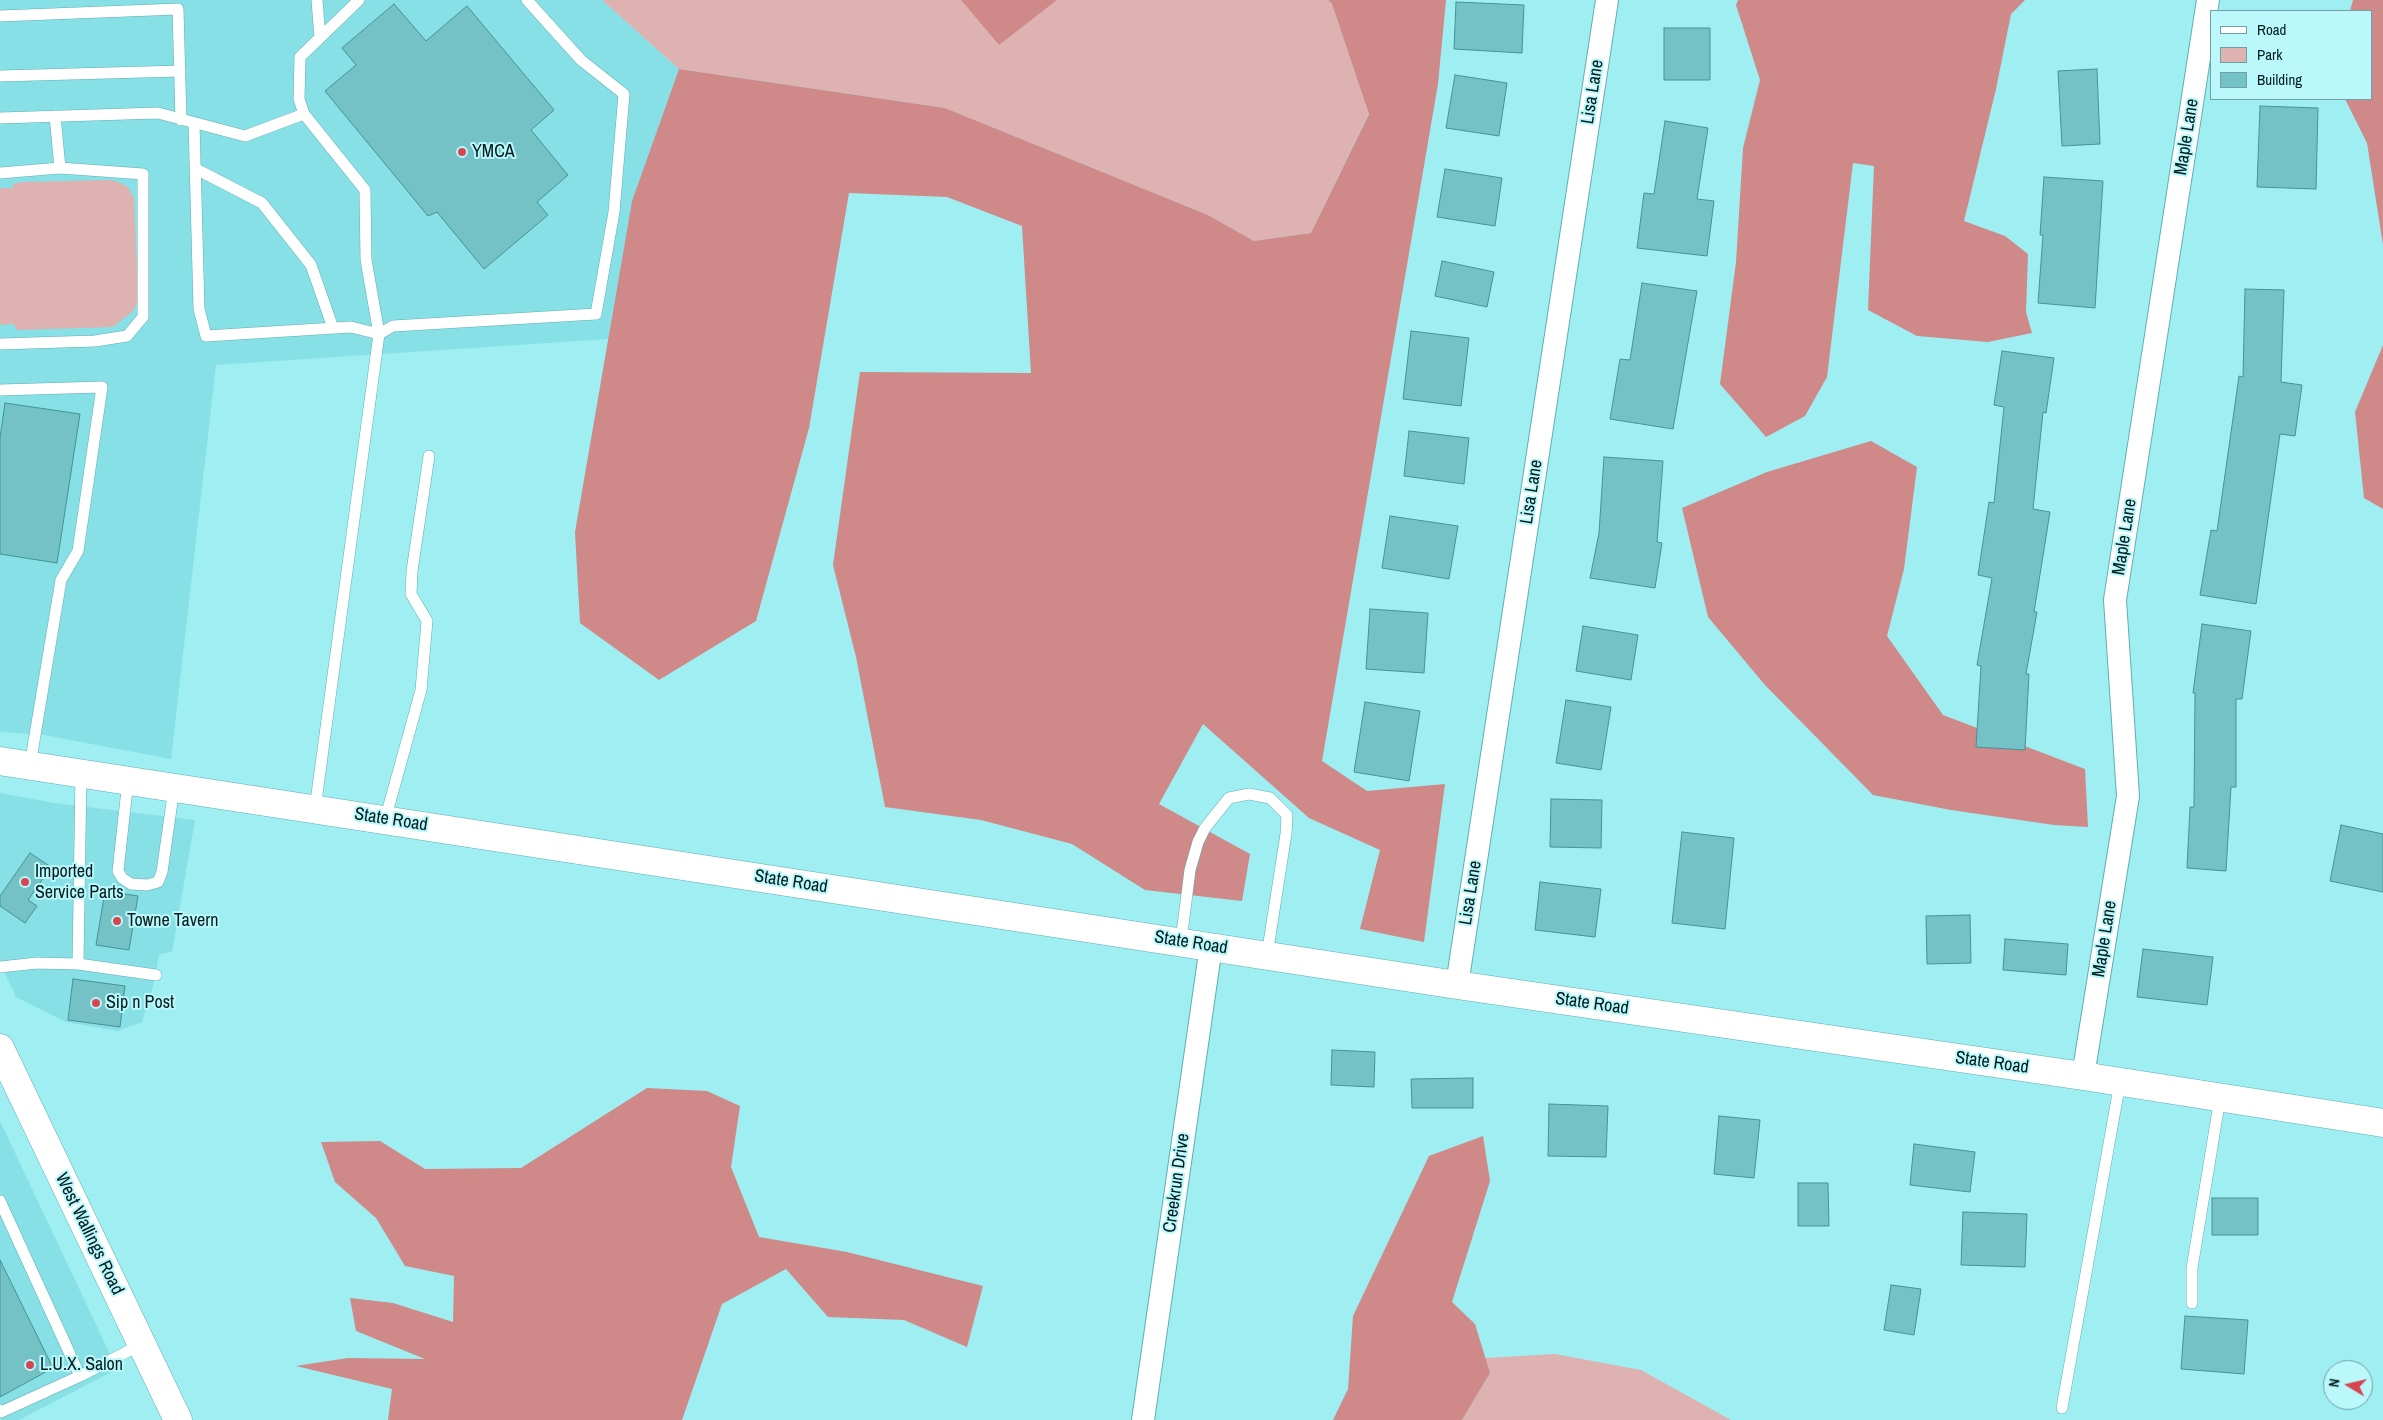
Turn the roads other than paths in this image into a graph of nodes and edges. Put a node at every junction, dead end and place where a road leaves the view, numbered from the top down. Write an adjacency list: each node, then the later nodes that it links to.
1 (317, 0): 8 (lane)
2 (359, 0): 8 (lane)
3 (527, 0): 20 (lane)
4 (1607, 0): 37 (street, Lisa Lane)
5 (2208, 0): 39 (street, Maple Lane)
6 (178, 4): 7 (lane); 9 (lane)
7 (0, 16)
8 (320, 38): 11 (lane)
9 (180, 72): 10 (lane); 14 (lane)
10 (0, 76)
11 (304, 114): 15 (lane); 20 (lane)
12 (55, 116): 13 (lane); 14 (lane); 16 (lane)
13 (0, 118)
14 (181, 120): 15 (lane)
15 (194, 123): 17 (lane)
16 (60, 168): 18 (lane); 21 (lane)
17 (196, 169): 19 (lane); 19 (lane)
18 (0, 173)
19 (333, 328): 20 (lane)
20 (379, 334): 29 (lane)
21 (0, 344)
22 (0, 390): 25 (lane)
23 (430, 456): 30 (lane)
24 (0, 761): 25 (main road, State Road)
25 (30, 765): 26 (main road, State Road)
26 (81, 773): 27 (main road, State Road); 34 (lane)
27 (128, 780): 28 (main road, State Road); 28 (lane)
28 (174, 787): 29 (main road, State Road)
29 (315, 809): 30 (main road, State Road)
30 (385, 820): 31 (main road, State Road)
31 (1180, 941): 32 (main road, State Road); 33 (lane)
32 (1211, 946): 33 (main road, State Road); 51 (street, Creekrun Drive)
33 (1267, 954): 37 (main road, State Road)
34 (78, 964): 35 (lane); 36 (lane)
35 (0, 968)
36 (156, 975)
37 (1457, 985): 39 (main road, State Road)
38 (0, 1048): 40 (main road, West Wallings Road)
39 (2084, 1076): 41 (main road, State Road)
40 (7, 1079): 46 (main road, West Wallings Road)
41 (2120, 1082): 42 (main road, State Road); 48 (lane)
42 (2220, 1098): 43 (main road, State Road); 45 (lane)
43 (2383, 1123)
44 (0, 1201): 47 (lane)
45 (2192, 1303)
46 (142, 1344): 47 (lane); 50 (main road, West Wallings Road)
47 (80, 1376): 49 (lane)
48 (2062, 1408)
49 (0, 1410)
50 (178, 1420)
51 (1143, 1420)

